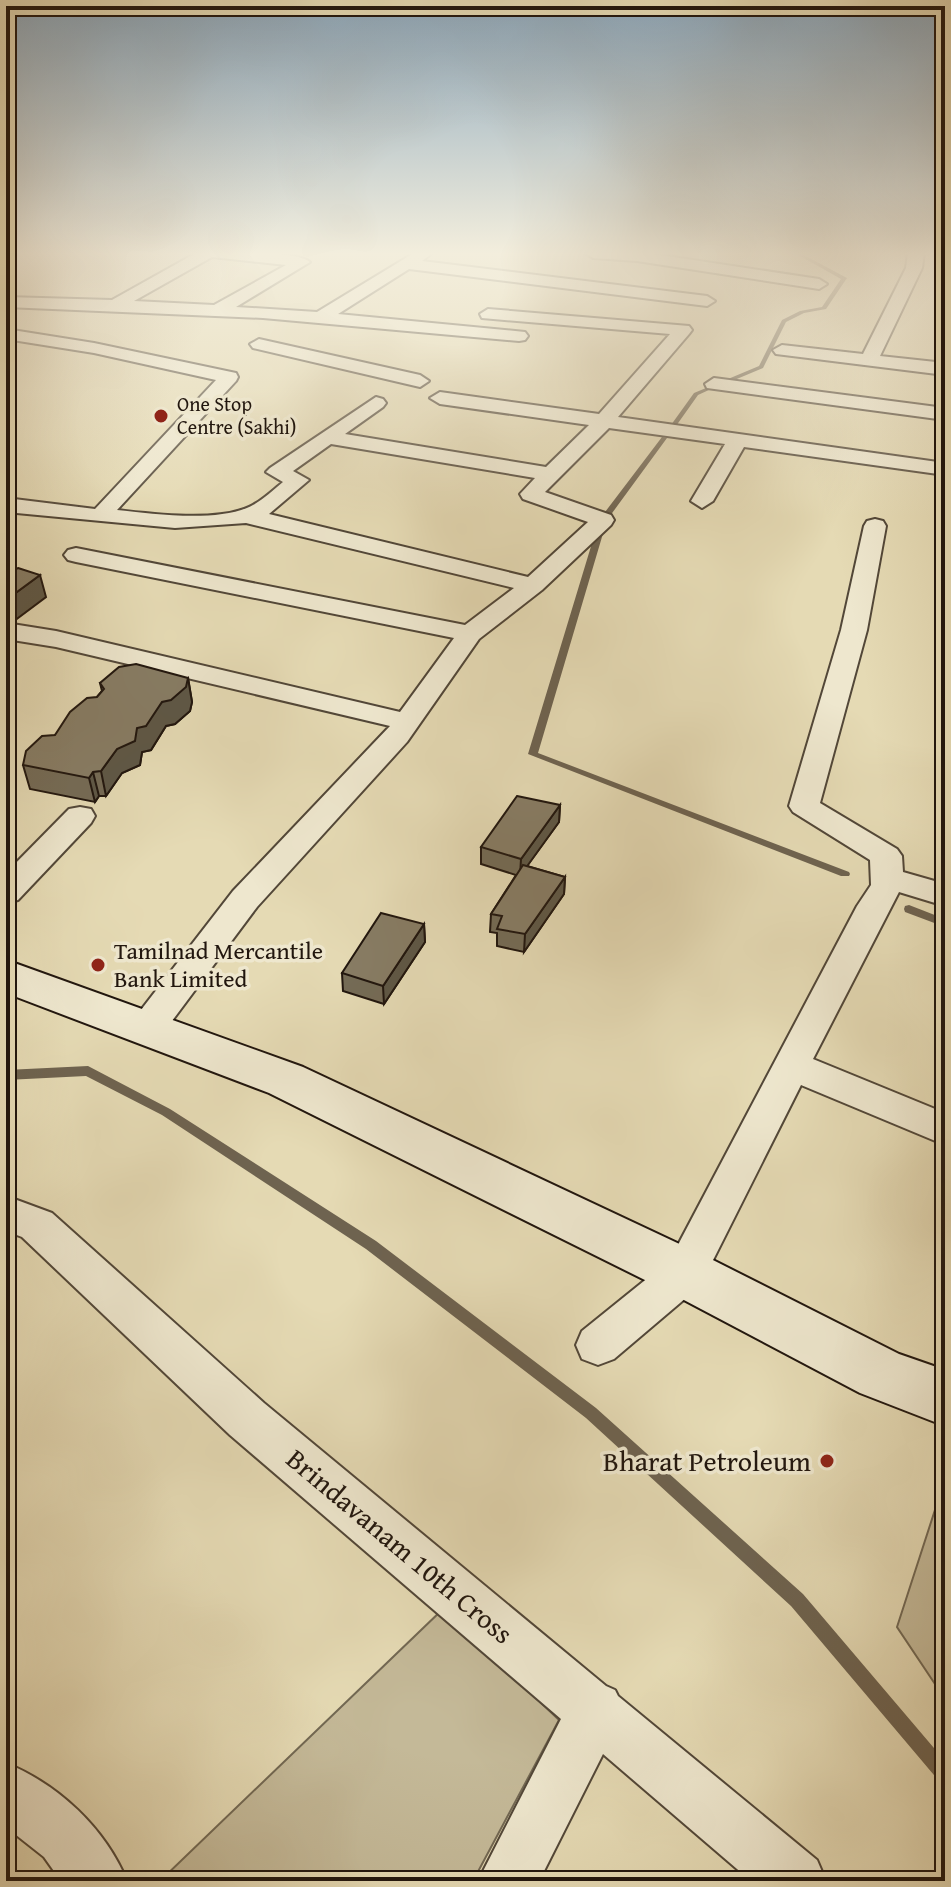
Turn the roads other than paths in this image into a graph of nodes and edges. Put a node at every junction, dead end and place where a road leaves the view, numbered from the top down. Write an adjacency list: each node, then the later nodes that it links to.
1 (44, 341): 9 (street)
2 (267, 341): 6 (street)
3 (673, 341): 15 (street)
4 (879, 341): 7 (street)
5 (782, 350): 7 (street)
6 (248, 351): 9 (street); 10 (street)
7 (869, 360): 8 (street)
8 (945, 369)
9 (212, 372): 23 (street)
10 (420, 381)
11 (714, 384): 14 (street)
12 (440, 398): 15 (street)
13 (376, 403): 16 (street)
14 (945, 414)
15 (603, 422): 17 (street); 19 (street)
16 (328, 437): 19 (street); 22 (street)
17 (737, 441): 18 (street); 20 (street)
18 (945, 469)
19 (551, 474): 26 (street)
20 (702, 501)
21 (6, 505): 23 (street)
22 (243, 515): 23 (street); 26 (street)
23 (100, 516)
24 (875, 526): 31 (street)
25 (76, 555): 28 (street)
26 (533, 585): 28 (street)
27 (6, 631): 29 (street)
28 (470, 634): 29 (street)
29 (407, 722): 35 (street)
30 (80, 816): 32 (street)
31 (887, 878): 33 (street); 36 (street)
32 (6, 892)
33 (945, 895)
34 (6, 976): 35 (street)
35 (147, 1028): 39 (street)
36 (791, 1065): 37 (street); 39 (street)
37 (945, 1130)
38 (6, 1213): 42 (street, Brindavanam 10th Cross)
39 (685, 1273): 40 (street); 41 (street)
40 (598, 1345)
41 (945, 1398)
42 (596, 1709): 45 (street); 46 (street, Brindavanam 10th Cross)
43 (6, 1792): 44 (street)
44 (97, 1881)
45 (508, 1881)
46 (796, 1881)

